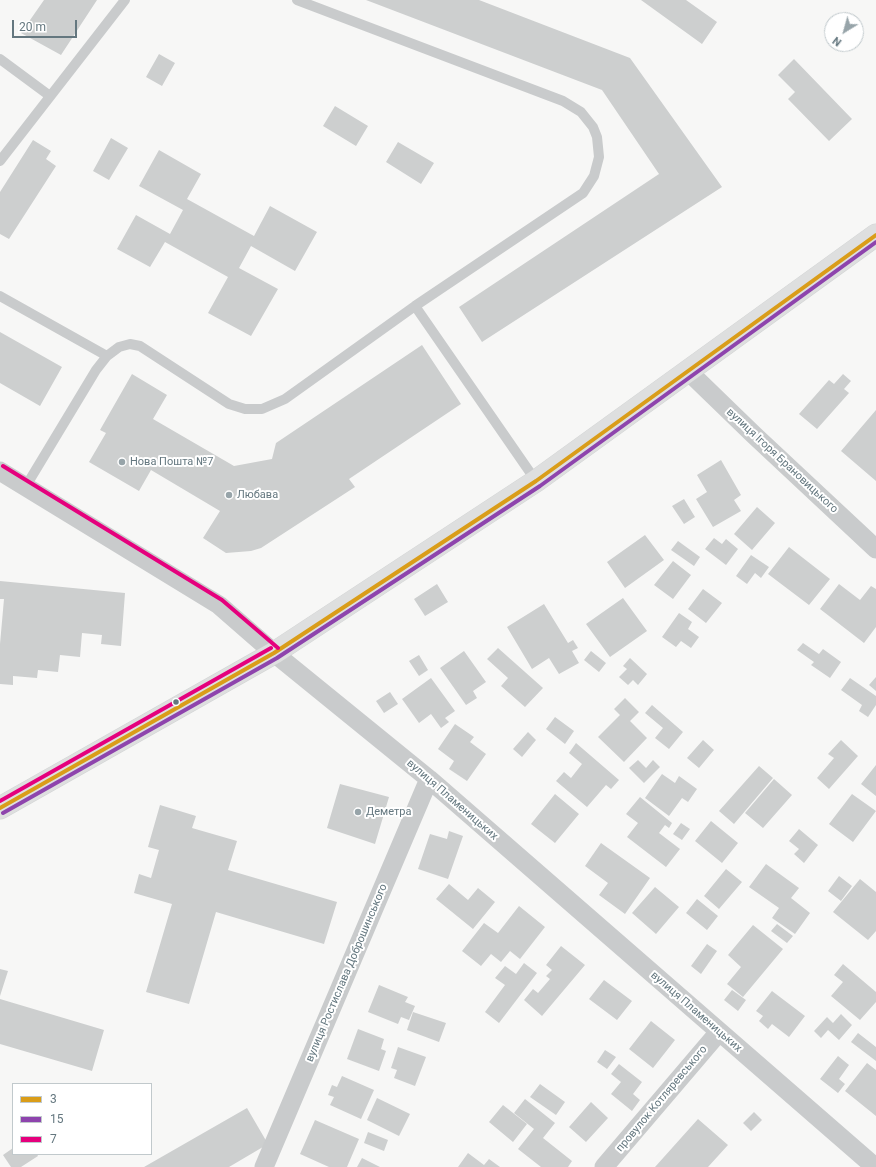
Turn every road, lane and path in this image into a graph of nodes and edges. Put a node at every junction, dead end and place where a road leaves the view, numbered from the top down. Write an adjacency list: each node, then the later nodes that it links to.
1 (125, 0): 4 (lane)
2 (298, 0): 8 (lane)
3 (0, 59): 4 (lane)
4 (50, 96): 5 (lane)
5 (0, 159)
6 (876, 236): 10 (street)
7 (0, 296): 9 (lane)
8 (415, 306): 9 (lane); 12 (lane)
9 (107, 356): 13 (lane)
10 (689, 372): 12 (street); 14 (street, вулиця Ігоря Брановицького)
11 (0, 471): 13 (street, вулиця Пламеницьких)
12 (536, 481): 15 (street)
13 (26, 486): 15 (street, вулиця Пламеницьких)
14 (876, 548)
15 (274, 654): 16 (street, вулиця Пламеницьких); 17 (street)
16 (429, 779): 18 (street, вулиця Пламеницьких); 19 (street, вулиця Ростислава Доброшинського)
17 (0, 808)
18 (719, 1032): 20 (street, провулок Котляревського); 21 (street, вулиця Пламеницьких)
19 (264, 1167)
20 (604, 1167)
21 (875, 1167)

